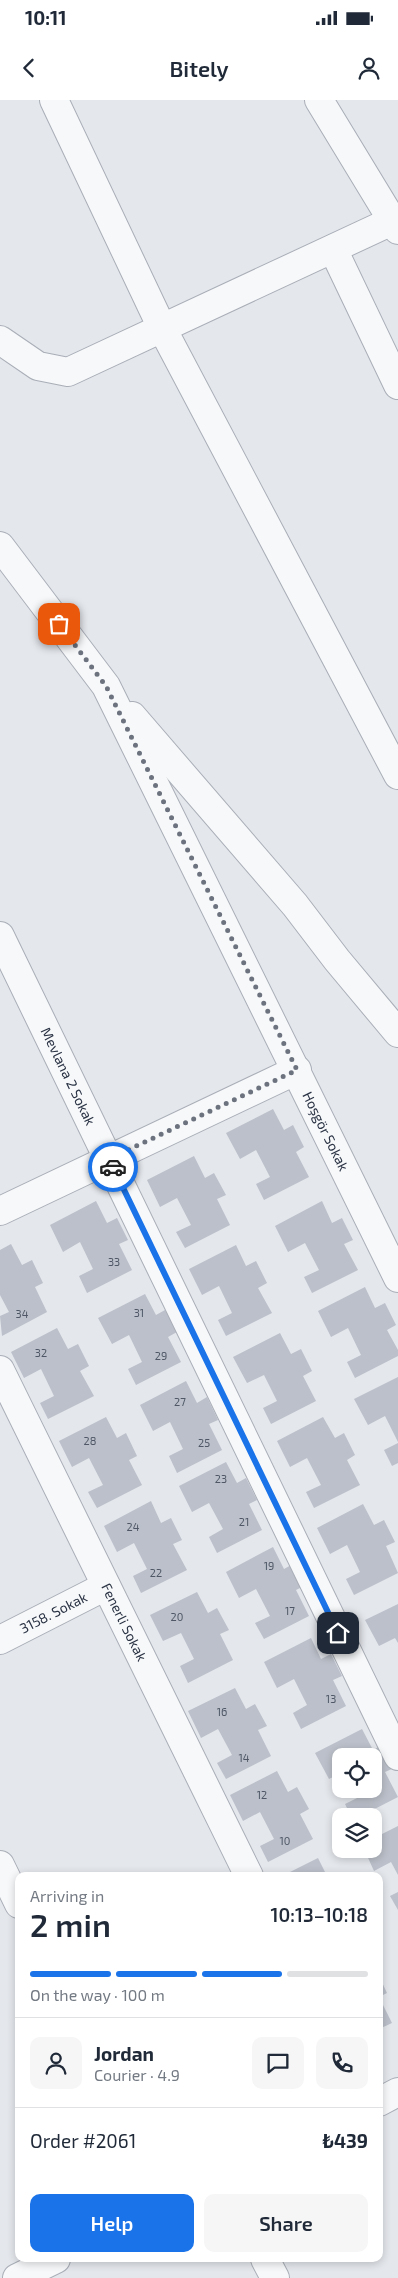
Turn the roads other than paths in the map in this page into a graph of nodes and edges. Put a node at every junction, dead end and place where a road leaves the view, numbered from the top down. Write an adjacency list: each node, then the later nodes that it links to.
1 (54, 100): 5 (street)
2 (318, 100): 3 (street)
3 (395, 226): 4 (street)
4 (333, 249): 5 (street); 7 (street)
5 (162, 328): 6 (street); 10 (street)
6 (0, 340)
7 (398, 386)
8 (0, 546): 9 (street, Hoşgör Sokak)
9 (106, 686): 12 (street); 13 (street, Hoşgör Sokak)
10 (398, 775)
11 (0, 936): 14 (street, Mevlana 2 Sokak)
12 (398, 1033)
13 (297, 1070): 14 (street); 16 (street, Hoşgör Sokak)
14 (109, 1159): 15 (street); 20 (street, Mevlana 2 Sokak)
15 (0, 1212)
16 (398, 1278)
17 (0, 1370): 18 (street, Fenerli Sokak)
18 (106, 1586): 19 (street, 3158. Sokak); 22 (street, Fenerli Sokak)
19 (0, 1640)
20 (398, 1756)
21 (0, 1865): 23 (street)
22 (247, 1872)
23 (15, 1896)
24 (398, 2092): 25 (street)
25 (383, 2100)
26 (267, 2262): 27 (street)
27 (275, 2278)

